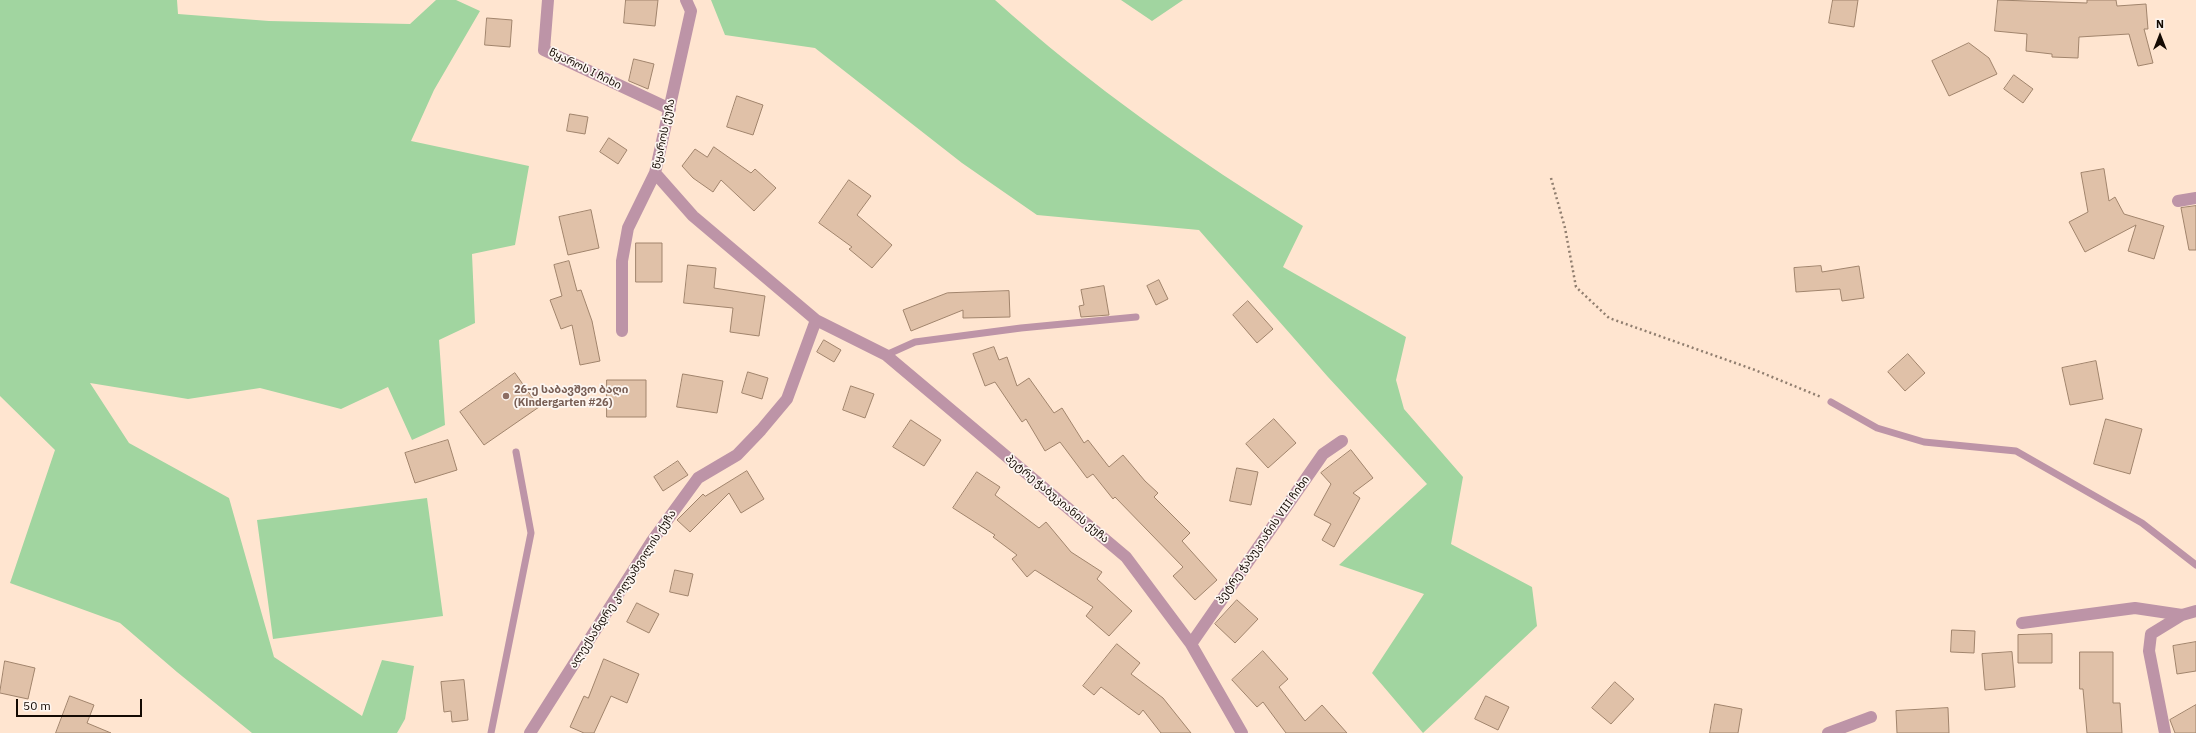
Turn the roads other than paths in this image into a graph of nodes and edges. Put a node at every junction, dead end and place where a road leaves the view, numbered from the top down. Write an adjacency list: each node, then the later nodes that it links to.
1 (548, 0): 3 (street, წყაროს I ჩიხი)
2 (686, 0): 3 (street, წყაროს ქუჩა)
3 (670, 109): 4 (street, წყაროს ქუჩა)
4 (655, 173): 8 (street, წყაროს ქუჩა); 9 (street)
5 (2196, 198): 6 (street)
6 (2178, 201)
7 (1136, 317): 10 (lane)
8 (816, 320): 10 (street, პეტრე ჭაბუკიანის ქუჩა); 21 (street, ალექსანდრე კოღუაშვილის ქუჩა)
9 (622, 330)
10 (886, 355): 18 (street, პეტრე ჭაბუკიანის ქუჩა)
11 (1830, 402): 14 (lane)
12 (1342, 441): 18 (street, პეტრე ჭაბუკიანის VIII ჩიხი)
13 (516, 452): 20 (lane)
14 (2196, 565)
15 (2196, 611): 16 (street)
16 (2182, 615): 17 (street); 24 (street)
17 (2022, 623)
18 (1190, 644): 22 (street, პეტრე ჭაბუკიანის ქუჩა)
19 (1871, 717): 23 (street)
20 (491, 733)
21 (530, 733)
22 (1242, 733)
23 (1828, 733)
24 (2165, 733)

